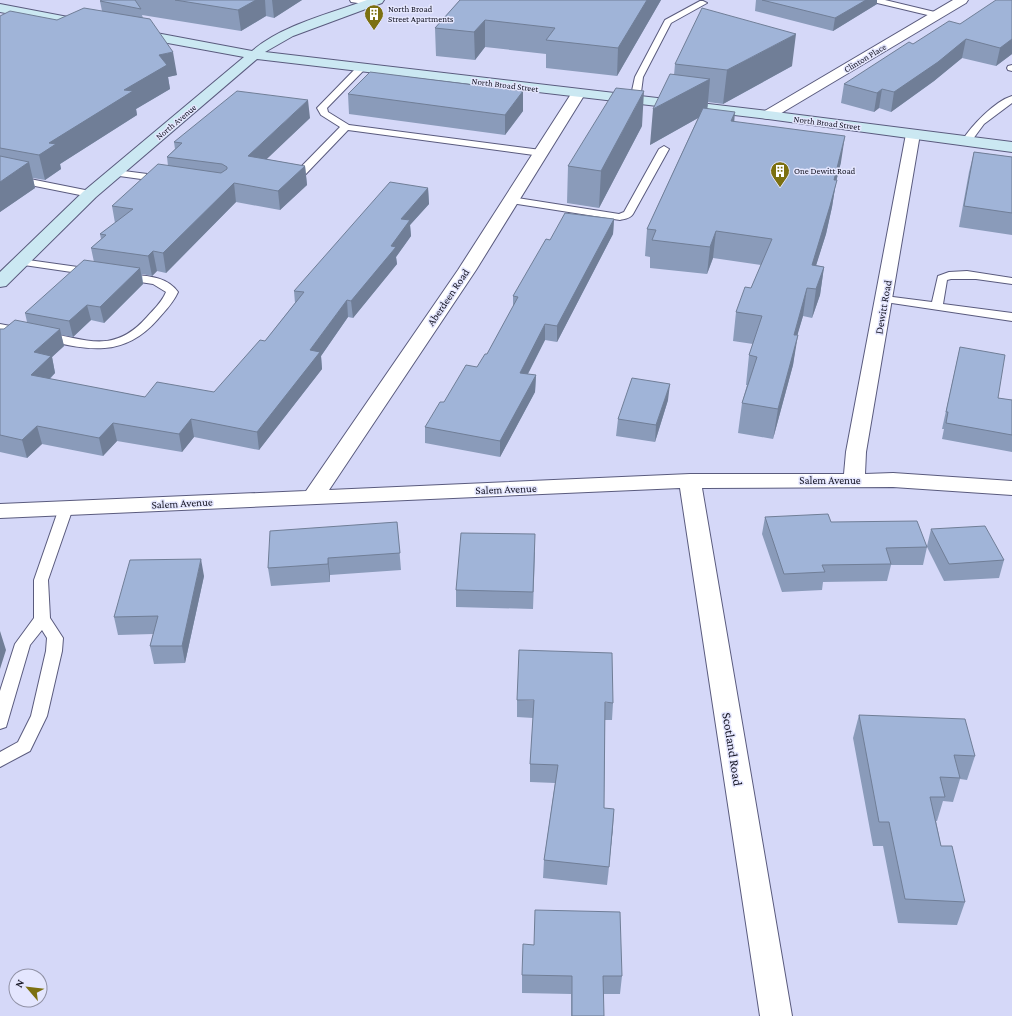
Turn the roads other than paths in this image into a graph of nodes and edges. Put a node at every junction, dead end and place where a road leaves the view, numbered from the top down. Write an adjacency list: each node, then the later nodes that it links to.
1 (354, 0): 4 (lane)
2 (876, 0): 7 (lane)
3 (962, 0): 7 (street, Clinton Place)
4 (374, 1): 12 (main road, North Avenue)
5 (703, 3): 16 (lane)
6 (0, 8): 8 (main road)
7 (936, 15): 17 (street, Clinton Place)
8 (42, 16): 9 (lane); 10 (main road)
9 (28, 23)
10 (104, 28)
11 (120, 30): 12 (main road, North Broad Street)
12 (254, 55): 13 (main road, North Broad Street); 24 (main road, North Avenue)
13 (361, 68): 14 (main road, North Broad Street); 18 (lane)
14 (578, 94): 16 (main road, North Broad Street); 23 (street, Aberdeen Road)
15 (1012, 99): 20 (lane)
16 (635, 100): 17 (main road, North Broad Street)
17 (768, 116): 19 (main road, North Broad Street)
18 (346, 126): 23 (lane); 26 (lane)
19 (913, 134): 20 (main road, North Broad Street); 35 (street, Dewitt Road)
20 (967, 140): 21 (main road, North Broad Street)
21 (1012, 147)
22 (664, 150): 29 (lane)
23 (541, 153): 29 (street, Aberdeen Road)
24 (116, 173): 27 (lane); 28 (main road, North Avenue)
25 (0, 176): 28 (lane)
26 (298, 176)
27 (174, 180)
28 (90, 194): 30 (main road, North Avenue)
29 (511, 200): 42 (street, Aberdeen Road)
30 (21, 262): 31 (lane); 34 (main road, North Avenue)
31 (101, 273)
32 (117, 276): 38 (lane)
33 (1012, 281): 36 (lane)
34 (0, 282)
35 (885, 299): 36 (lane); 39 (street, Dewitt Road)
36 (937, 307): 37 (lane)
37 (1012, 317)
38 (0, 328)
39 (854, 480): 40 (street, Salem Avenue); 41 (street, Salem Avenue)
40 (690, 481): 42 (street, Salem Avenue); 48 (street, Scotland Road)
41 (1012, 488)
42 (312, 497): 43 (street, Salem Avenue)
43 (66, 508): 44 (street, Salem Avenue); 45 (lane)
44 (0, 512)
45 (42, 619): 46 (lane); 47 (lane)
46 (0, 723)
47 (0, 760)
48 (776, 1016)

